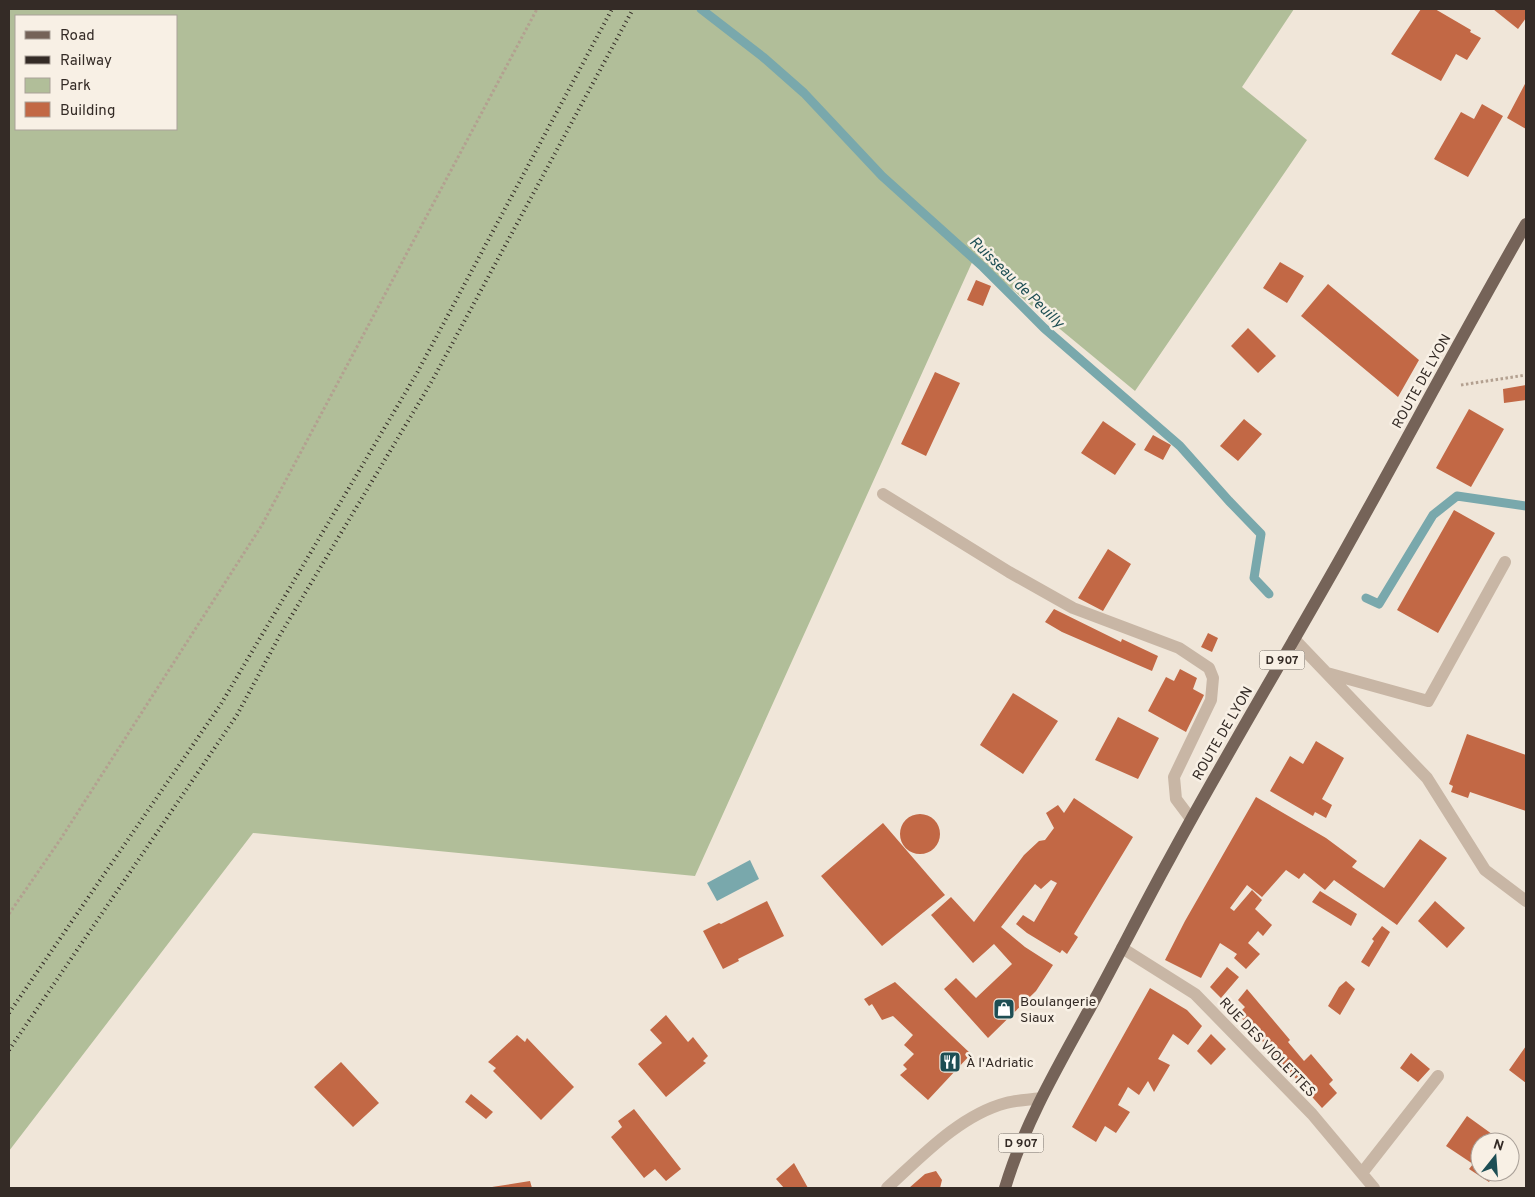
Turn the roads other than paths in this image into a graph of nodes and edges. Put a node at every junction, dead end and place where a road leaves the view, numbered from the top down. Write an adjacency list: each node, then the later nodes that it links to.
1 (1526, 224): 4 (main road, ROUTE DE LYON / D 907)
2 (883, 494): 6 (street)
3 (1505, 562): 5 (street)
4 (1294, 639): 5 (street); 6 (main road, ROUTE DE LYON / D 907)
5 (1327, 673): 7 (street)
6 (1191, 819): 8 (main road, ROUTE DE LYON / D 907)
7 (1526, 901)
8 (1122, 948): 10 (main road, ROUTE DE LYON / D 907); 11 (street, RUE DES VIOLETTES)
9 (1438, 1076): 11 (street)
10 (1041, 1098): 12 (street); 13 (main road, ROUTE DE LYON / D 907)
11 (1362, 1173): 14 (street, RUE DES VIOLETTES)
12 (887, 1188)
13 (1005, 1188)
14 (1374, 1188)

